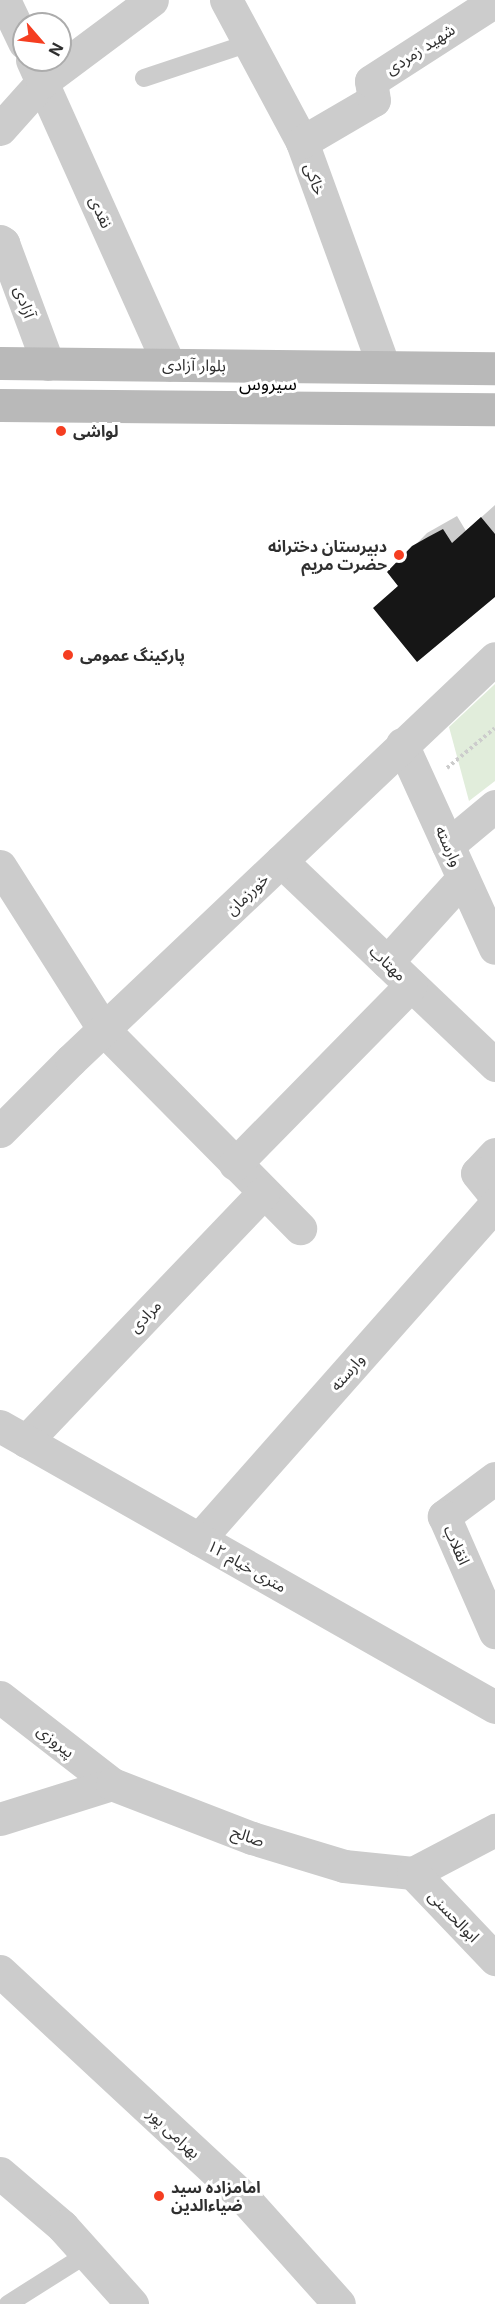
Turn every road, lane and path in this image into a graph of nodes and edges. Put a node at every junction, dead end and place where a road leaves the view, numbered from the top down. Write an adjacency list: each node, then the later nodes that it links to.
1 (4, 0): 5 (street)
2 (152, 0): 7 (street)
3 (226, 0): 6 (street, خاکی)
4 (495, 1): 12 (street, شهید زمردی)
5 (12, 17)
6 (249, 43): 10 (lane); 12 (street, خاکی)
7 (72, 49)
8 (36, 72): 11 (street)
9 (37, 72): 16 (street, نقدی)
10 (144, 78)
11 (0, 129)
12 (302, 142): 17 (street, خاکی)
13 (0, 241): 15 (street, آزادی)
14 (0, 363): 15 (main road, بلوار آزادی)
15 (48, 364): 16 (main road, بلوار آزادی)
16 (169, 365): 17 (main road, بلوار آزادی)
17 (384, 367): 18 (main road, بلوار آزادی)
18 (495, 368)
19 (0, 405): 20 (main road)
20 (495, 409)
21 (495, 658): 23 (street, خورزمان)
22 (495, 728): 24 (path)
23 (402, 744): 24 (street, وارسته); 27 (street, خورزمان)
24 (423, 789): 26 (street, وارسته)
25 (495, 806): 26 (street)
26 (448, 845): 29 (street, وارسته)
27 (281, 861): 31 (street, مهتاب); 33 (street, خورزمان)
28 (0, 866): 33 (street)
29 (463, 878): 30 (street, وارسته); 31 (street)
30 (495, 948)
31 (387, 962): 32 (street, مهتاب)
32 (411, 985): 34 (street, مهتاب); 37 (street)
33 (104, 1030): 35 (street, خورزمان); 37 (street)
34 (495, 1065)
35 (0, 1131)
36 (495, 1154): 39 (street)
37 (235, 1164): 38 (street)
38 (264, 1192): 41 (street); 42 (street, مرادی)
39 (495, 1195)
40 (495, 1204): 44 (street, وارسته)
41 (300, 1228)
42 (13, 1433): 44 (street, ۱۲ متری خیام)
43 (495, 1478): 45 (street, انقلاب)
44 (199, 1539): 47 (street, ۱۲ متری خیام)
45 (495, 1632)
46 (0, 1697): 48 (street, پیروزی)
47 (495, 1707)
48 (112, 1784): 49 (street); 51 (street, صالح)
49 (0, 1819)
50 (495, 1830): 51 (street)
51 (413, 1873): 52 (street, ابوالحسنی)
52 (495, 1959)
53 (0, 1971): 58 (street, بهرامی پور)
54 (0, 2173): 55 (street)
55 (87, 2254): 56 (lane); 57 (street)
56 (8, 2304)
57 (132, 2304)
58 (339, 2304)

